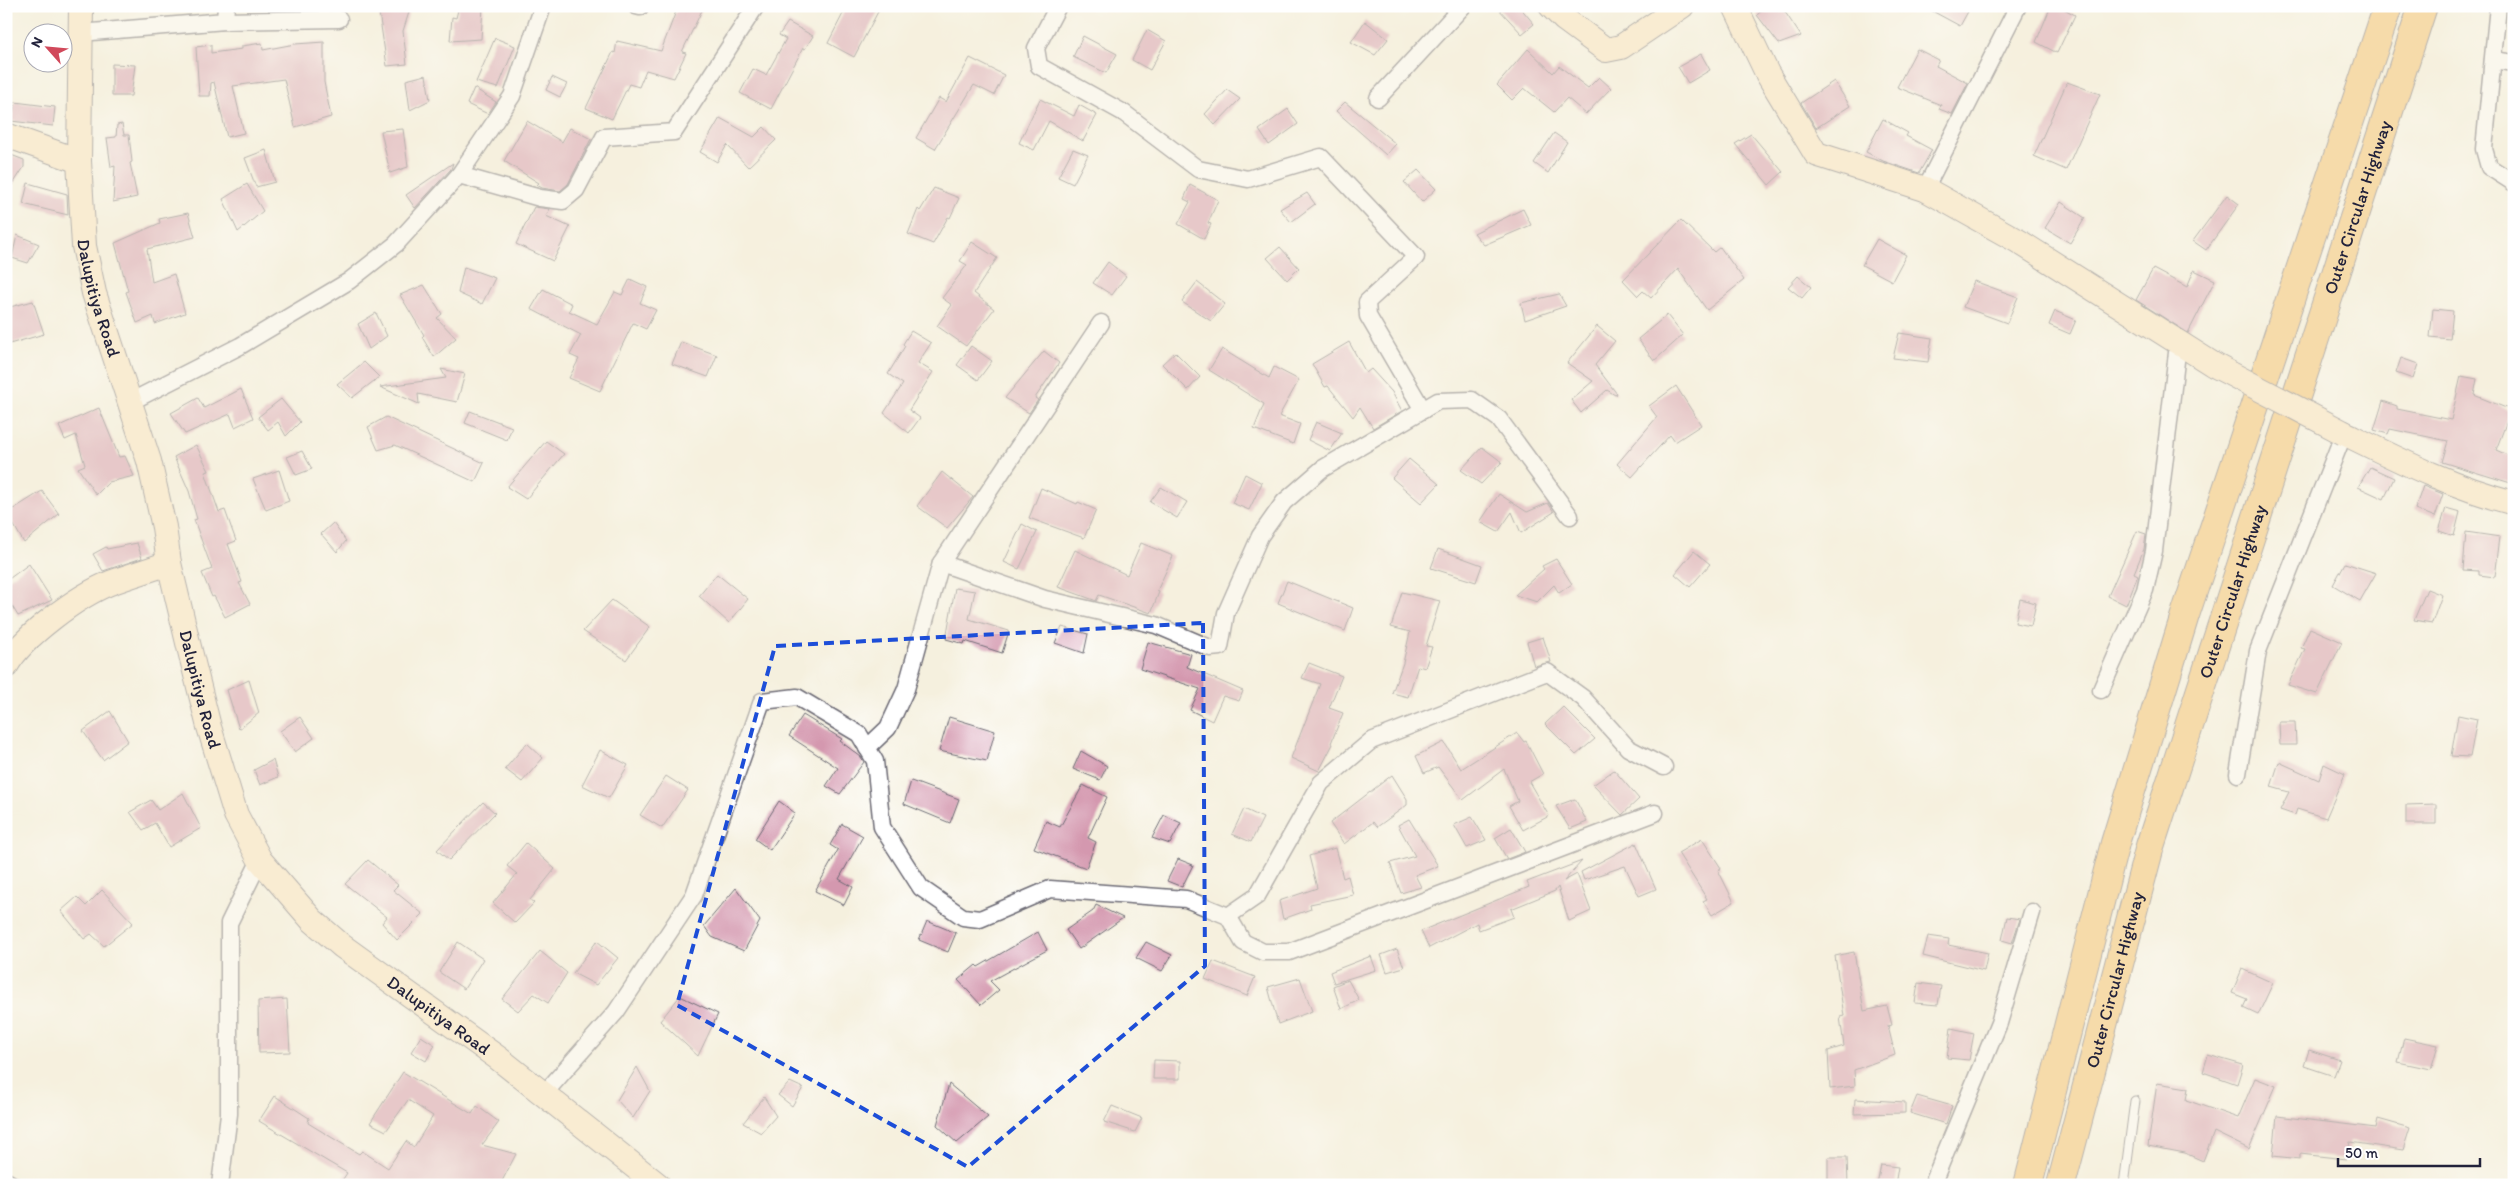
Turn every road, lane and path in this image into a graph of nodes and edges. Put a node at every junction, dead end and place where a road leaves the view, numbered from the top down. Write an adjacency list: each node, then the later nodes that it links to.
1 (80, 6): 15 (street, Dalupitiya Road)
2 (543, 6): 21 (street)
3 (756, 6): 21 (street)
4 (1058, 6): 27 (street)
5 (1463, 6): 18 (street)
6 (1551, 6): 7 (street)
7 (1682, 6)
8 (1737, 6): 23 (street)
9 (2018, 6): 23 (street)
10 (2388, 6): 49 (highway, Outer Circular Highway)
11 (2423, 6): 50 (highway, Outer Circular Highway)
12 (2498, 6): 16 (street)
13 (225, 14): 14 (street); 15 (street)
14 (339, 19)
15 (80, 33): 20 (street, Dalupitiya Road)
16 (2493, 60): 17 (street); 22 (street)
17 (2514, 63)
18 (1378, 98)
19 (6, 135): 20 (street)
20 (79, 161): 26 (street, Dalupitiya Road)
21 (459, 175): 26 (street)
22 (2514, 183)
23 (1925, 190): 25 (street)
24 (1101, 323): 32 (street)
25 (2178, 344): 28 (street, bridge); 34 (street)
26 (130, 402): 31 (street, Dalupitiya Road)
27 (1423, 410): 30 (street); 32 (street)
28 (2344, 433): 29 (street); 37 (street)
29 (2514, 502)
30 (1570, 516)
31 (168, 563): 33 (street); 39 (street, Dalupitiya Road)
32 (940, 563): 35 (street)
33 (6, 666)
34 (2101, 690)
35 (867, 748): 41 (street); 42 (street)
36 (1664, 767): 41 (street)
37 (2238, 774)
38 (1655, 813): 41 (street)
39 (260, 860): 42 (street, Dalupitiya Road); 46 (street)
40 (2032, 912): 48 (street)
41 (1228, 916)
42 (544, 1095): 47 (street, Dalupitiya Road)
43 (2135, 1101): 51 (lane)
44 (6, 1182): 45 (street)
45 (13, 1185)
46 (220, 1185)
47 (658, 1185)
48 (1932, 1185)
49 (2028, 1185)
50 (2061, 1185)
51 (2124, 1185)

